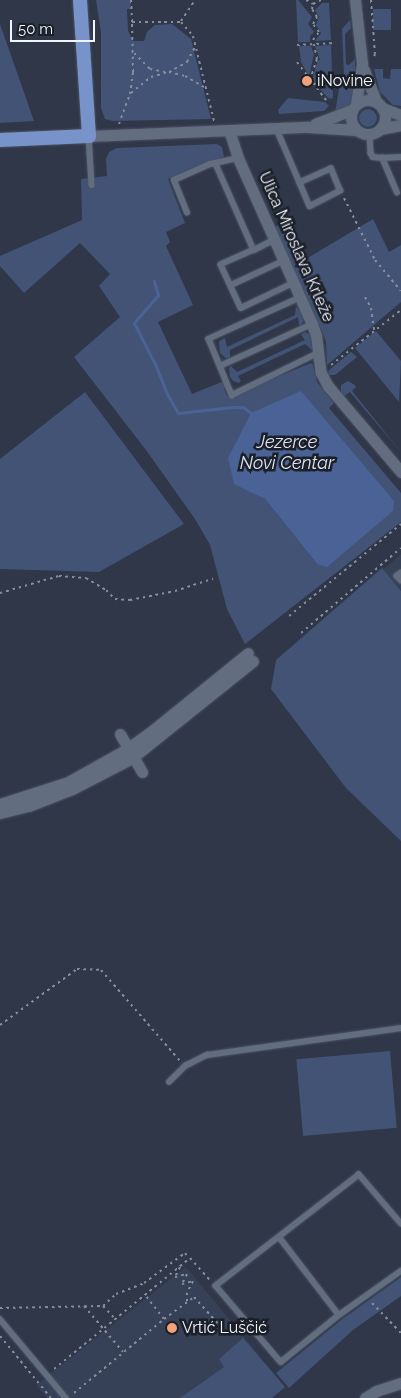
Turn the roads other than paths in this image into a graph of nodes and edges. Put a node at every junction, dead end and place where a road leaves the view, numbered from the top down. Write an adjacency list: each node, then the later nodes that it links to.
1 (80, 0): 13 (main road)
2 (355, 0): 3 (street)
3 (366, 62): 4 (street); 5 (street)
4 (379, 105): 5 (street); 6 (street); 12 (street)
5 (354, 107): 8 (street); 11 (street)
6 (401, 115)
7 (401, 125): 12 (street)
8 (308, 126): 9 (street); 11 (street)
9 (276, 128): 10 (street); 19 (lane, Ulica Miroslava Krleže)
10 (229, 130): 13 (street); 16 (street, Ulica Miroslava Krleže)
11 (356, 130): 12 (street)
12 (375, 131): 17 (lane)
13 (89, 136): 14 (main road); 20 (lane)
14 (0, 140)
15 (401, 157): 17 (lane)
16 (238, 158): 18 (lane); 23 (street, Ulica Miroslava Krleže)
17 (382, 158): 21 (lane)
18 (216, 164): 22 (lane); 24 (lane)
19 (300, 183): 19 (lane, Ulica Miroslava Krleže)
20 (92, 185)
21 (397, 193)
22 (187, 213)
23 (274, 240): 24 (lane); 25 (street, Ulica Miroslava Krleže)
24 (254, 250): 27 (lane)
25 (283, 261): 26 (street, Ulica Miroslava Krleže); 27 (lane)
26 (293, 283): 27 (lane); 28 (street, Ulica Miroslava Krleže)
27 (230, 284)
28 (300, 298): 29 (street, Ulica Miroslava Krleže); 31 (lane)
29 (312, 324): 30 (street, Ulica Miroslava Krleže); 31 (lane)
30 (318, 353): 31 (lane); 32 (street, Ulica Miroslava Krleže)
31 (220, 366)
32 (401, 472)
33 (401, 573): 34 (lane)
34 (401, 580)
35 (250, 657): 37 (street)
36 (120, 734): 37 (street)
37 (130, 754): 38 (street); 39 (street); 40 (street)
38 (142, 772)
39 (0, 804)
40 (0, 813)
41 (401, 1028): 42 (lane)
42 (169, 1082)
43 (401, 1224): 44 (lane)
44 (280, 1238): 46 (lane); 46 (lane)
45 (401, 1271): 46 (lane)
46 (339, 1315)
47 (0, 1319): 49 (lane)
48 (401, 1383): 50 (street)
49 (67, 1398)
50 (365, 1398)

